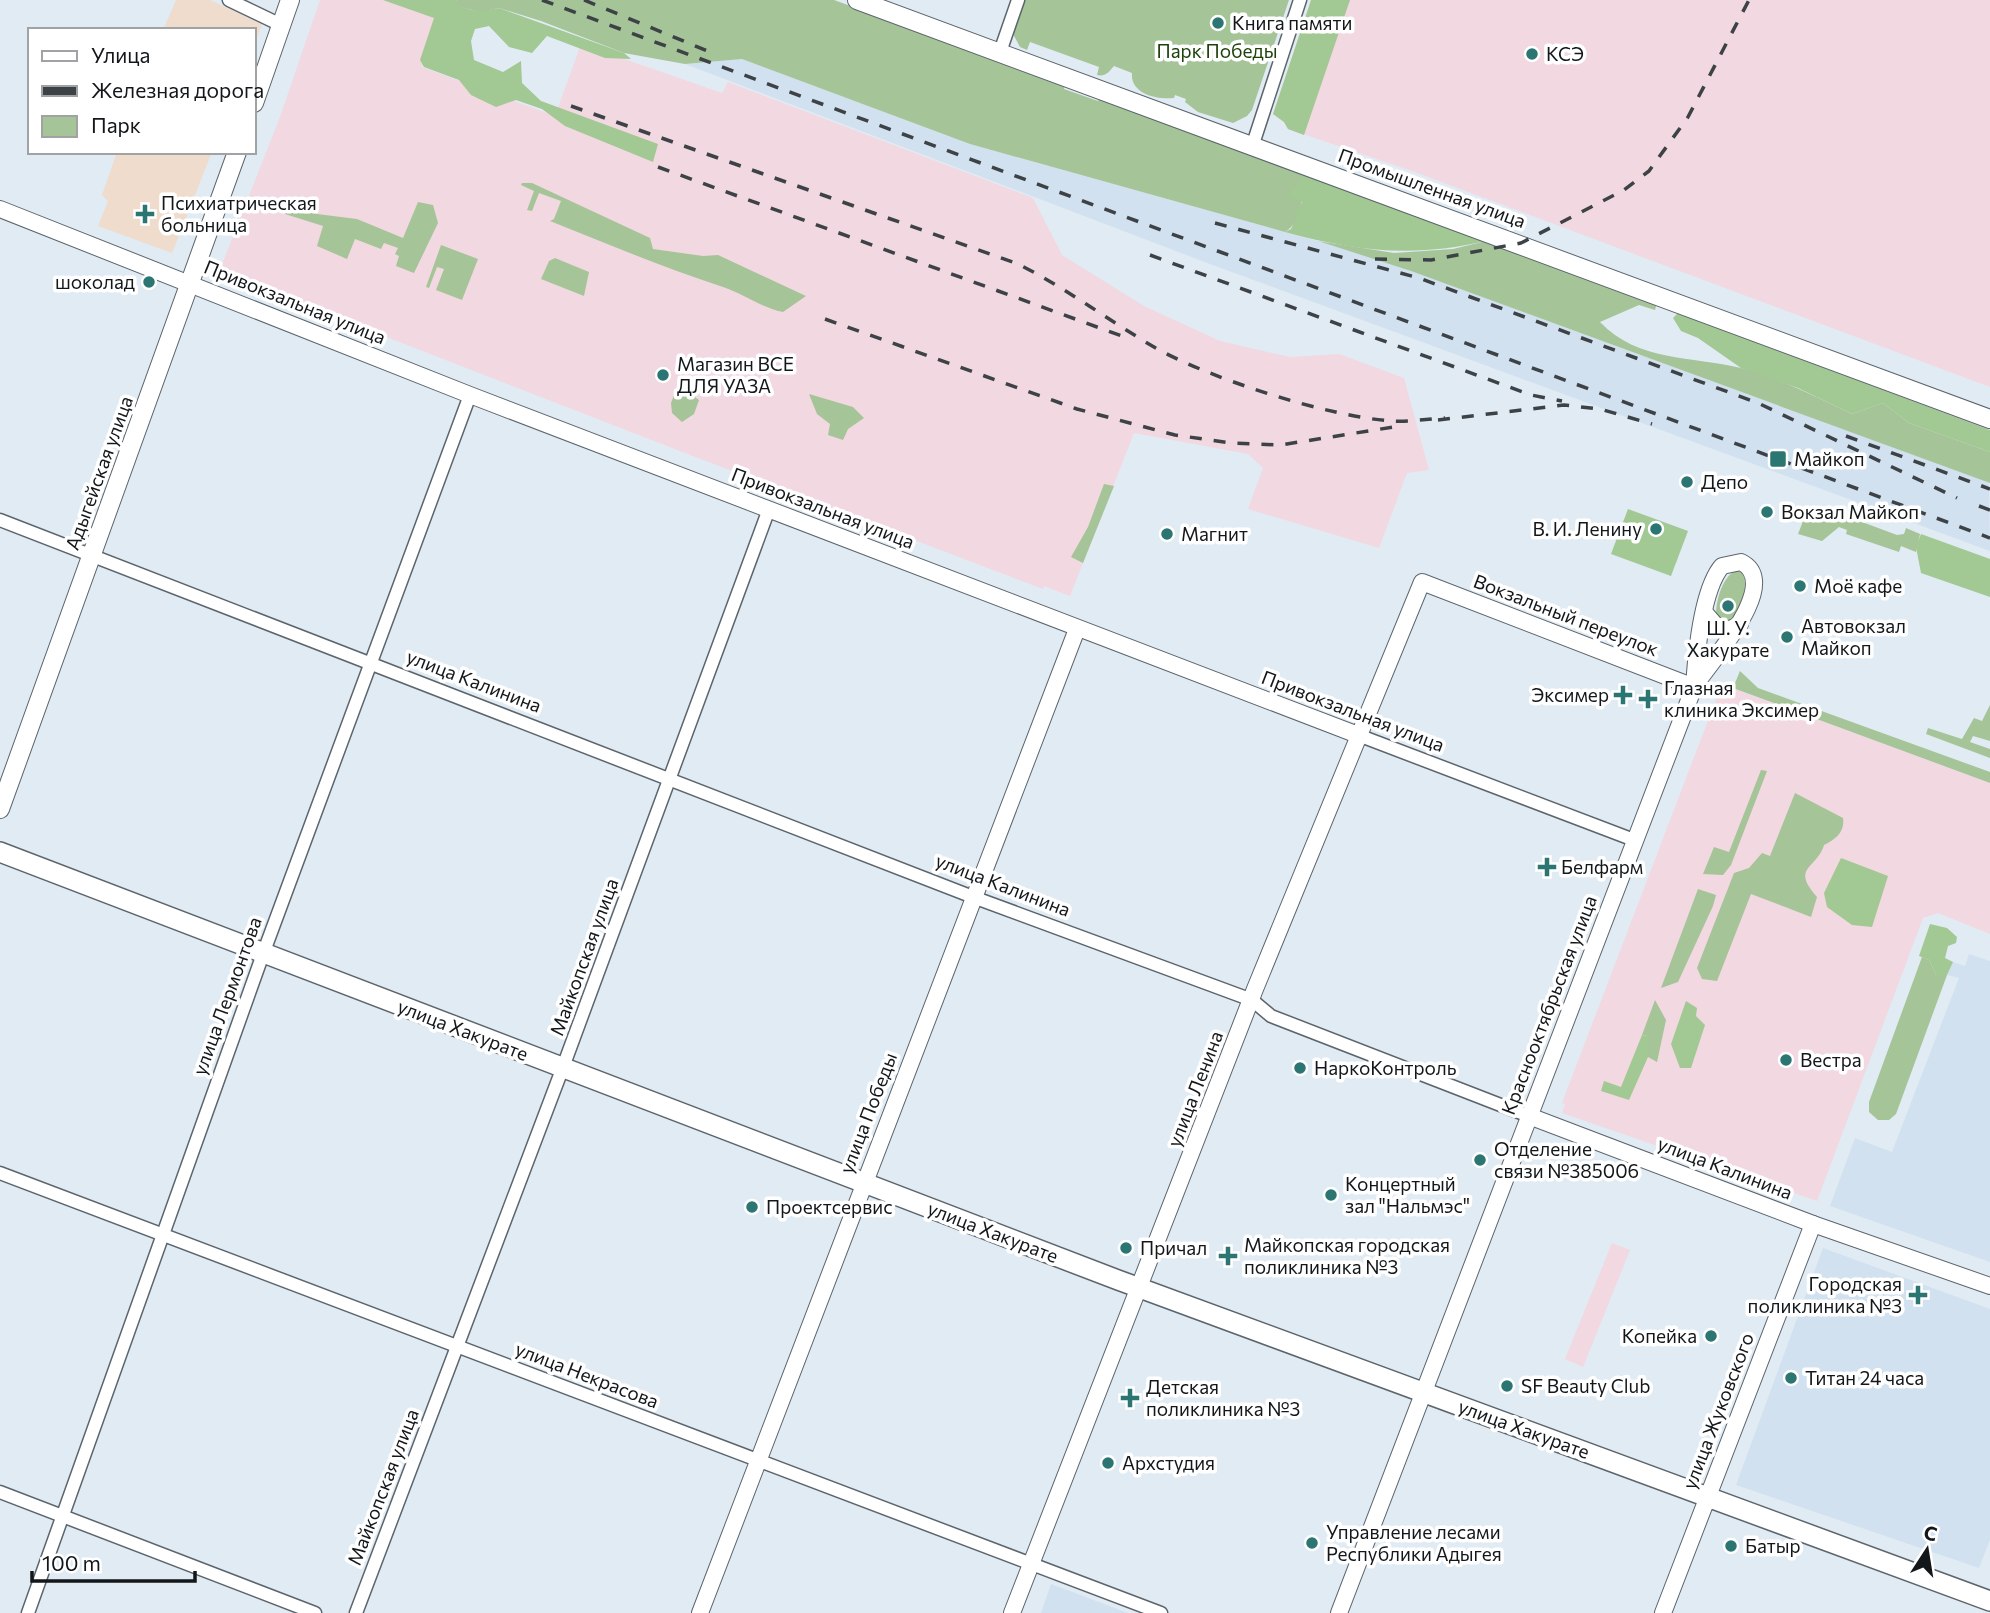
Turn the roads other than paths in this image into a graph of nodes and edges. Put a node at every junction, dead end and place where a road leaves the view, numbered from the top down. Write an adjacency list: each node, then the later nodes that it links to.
1 (229, 0): 6 (street)
2 (290, 0): 6 (main road)
3 (858, 0): 7 (main road, Промышленная улица)
4 (1018, 0): 7 (street)
5 (1300, 0): 9 (street)
6 (281, 25): 8 (main road)
7 (1000, 52): 9 (main road, Промышленная улица)
8 (256, 97)
9 (1253, 144): 14 (main road, Промышленная улица)
10 (236, 154): 12 (main road, Адыгейская улица)
11 (0, 209): 12 (street, Привокзальная улица)
12 (191, 283): 13 (street, Привокзальная улица); 17 (main road, Адыгейская улица)
13 (470, 395): 15 (street, Привокзальная улица); 22 (street, улица Лермонтова)
14 (1990, 419)
15 (769, 509): 21 (street, Привокзальная улица); 25 (street, Майкопская улица)
16 (0, 520): 17 (street, улица Калинина)
17 (92, 556): 22 (street, улица Калинина); 26 (main road, Адыгейская улица)
18 (1422, 582): 23 (street, Вокзальный переулок); 24 (street, улица Ленина)
19 (1705, 613): 20 (street); 20 (street); 23 (street)
20 (1740, 624): 23 (street)
21 (1077, 629): 24 (street, Привокзальная улица); 29 (street, улица Победы)
22 (370, 664): 25 (street, улица Калинина); 30 (street, улица Лермонтова)
23 (1694, 687): 27 (street, Краснооктябрьская улица)
24 (1358, 736): 27 (street, Привокзальная улица); 31 (street, улица Ленина)
25 (670, 779): 29 (street, улица Калинина); 32 (street, Майкопская улица)
26 (0, 808)
27 (1634, 840): 33 (street, Краснооктябрьская улица)
28 (0, 852): 30 (main road, улица Хакурате)
29 (973, 897): 31 (street, улица Калинина); 35 (street, улица Победы)
30 (262, 954): 32 (main road, улица Хакурате); 37 (street, улица Лермонтова)
31 (1252, 1000): 33 (street, улица Калинина); 39 (street, улица Ленина)
32 (564, 1067): 35 (main road, улица Хакурате); 40 (street, Майкопская улица)
33 (1529, 1116): 36 (street, улица Калинина); 41 (street, Краснооктябрьская улица)
34 (0, 1173): 37 (street, улица Некрасова)
35 (864, 1184): 39 (main road, улица Хакурате); 42 (street, улица Победы)
36 (1813, 1224): 38 (street, улица Калинина); 44 (street, улица Жуковского)
37 (162, 1234): 40 (street, улица Некрасова); 45 (street, улица Лермонтова)
38 (1990, 1286)
39 (1141, 1289): 41 (main road, улица Хакурате); 46 (street, улица Ленина)
40 (457, 1346): 42 (street, улица Некрасова); 50 (street, Майкопская улица)
41 (1424, 1393): 44 (main road, улица Хакурате); 54 (street, Краснооктябрьская улица)
42 (758, 1460): 46 (street, улица Некрасова); 51 (street, улица Победы)
43 (0, 1492): 45 (street)
44 (1707, 1496): 47 (main road, улица Хакурате); 55 (street, улица Жуковского)
45 (62, 1516): 48 (street, улица Лермонтова); 49 (street)
46 (1031, 1565): 52 (street, улица Ленина); 53 (street, улица Некрасова)
47 (1988, 1603)
48 (28, 1613)
49 (315, 1613)
50 (356, 1613)
51 (700, 1613)
52 (1012, 1613)
53 (1161, 1613)
54 (1339, 1613)
55 (1663, 1613)

